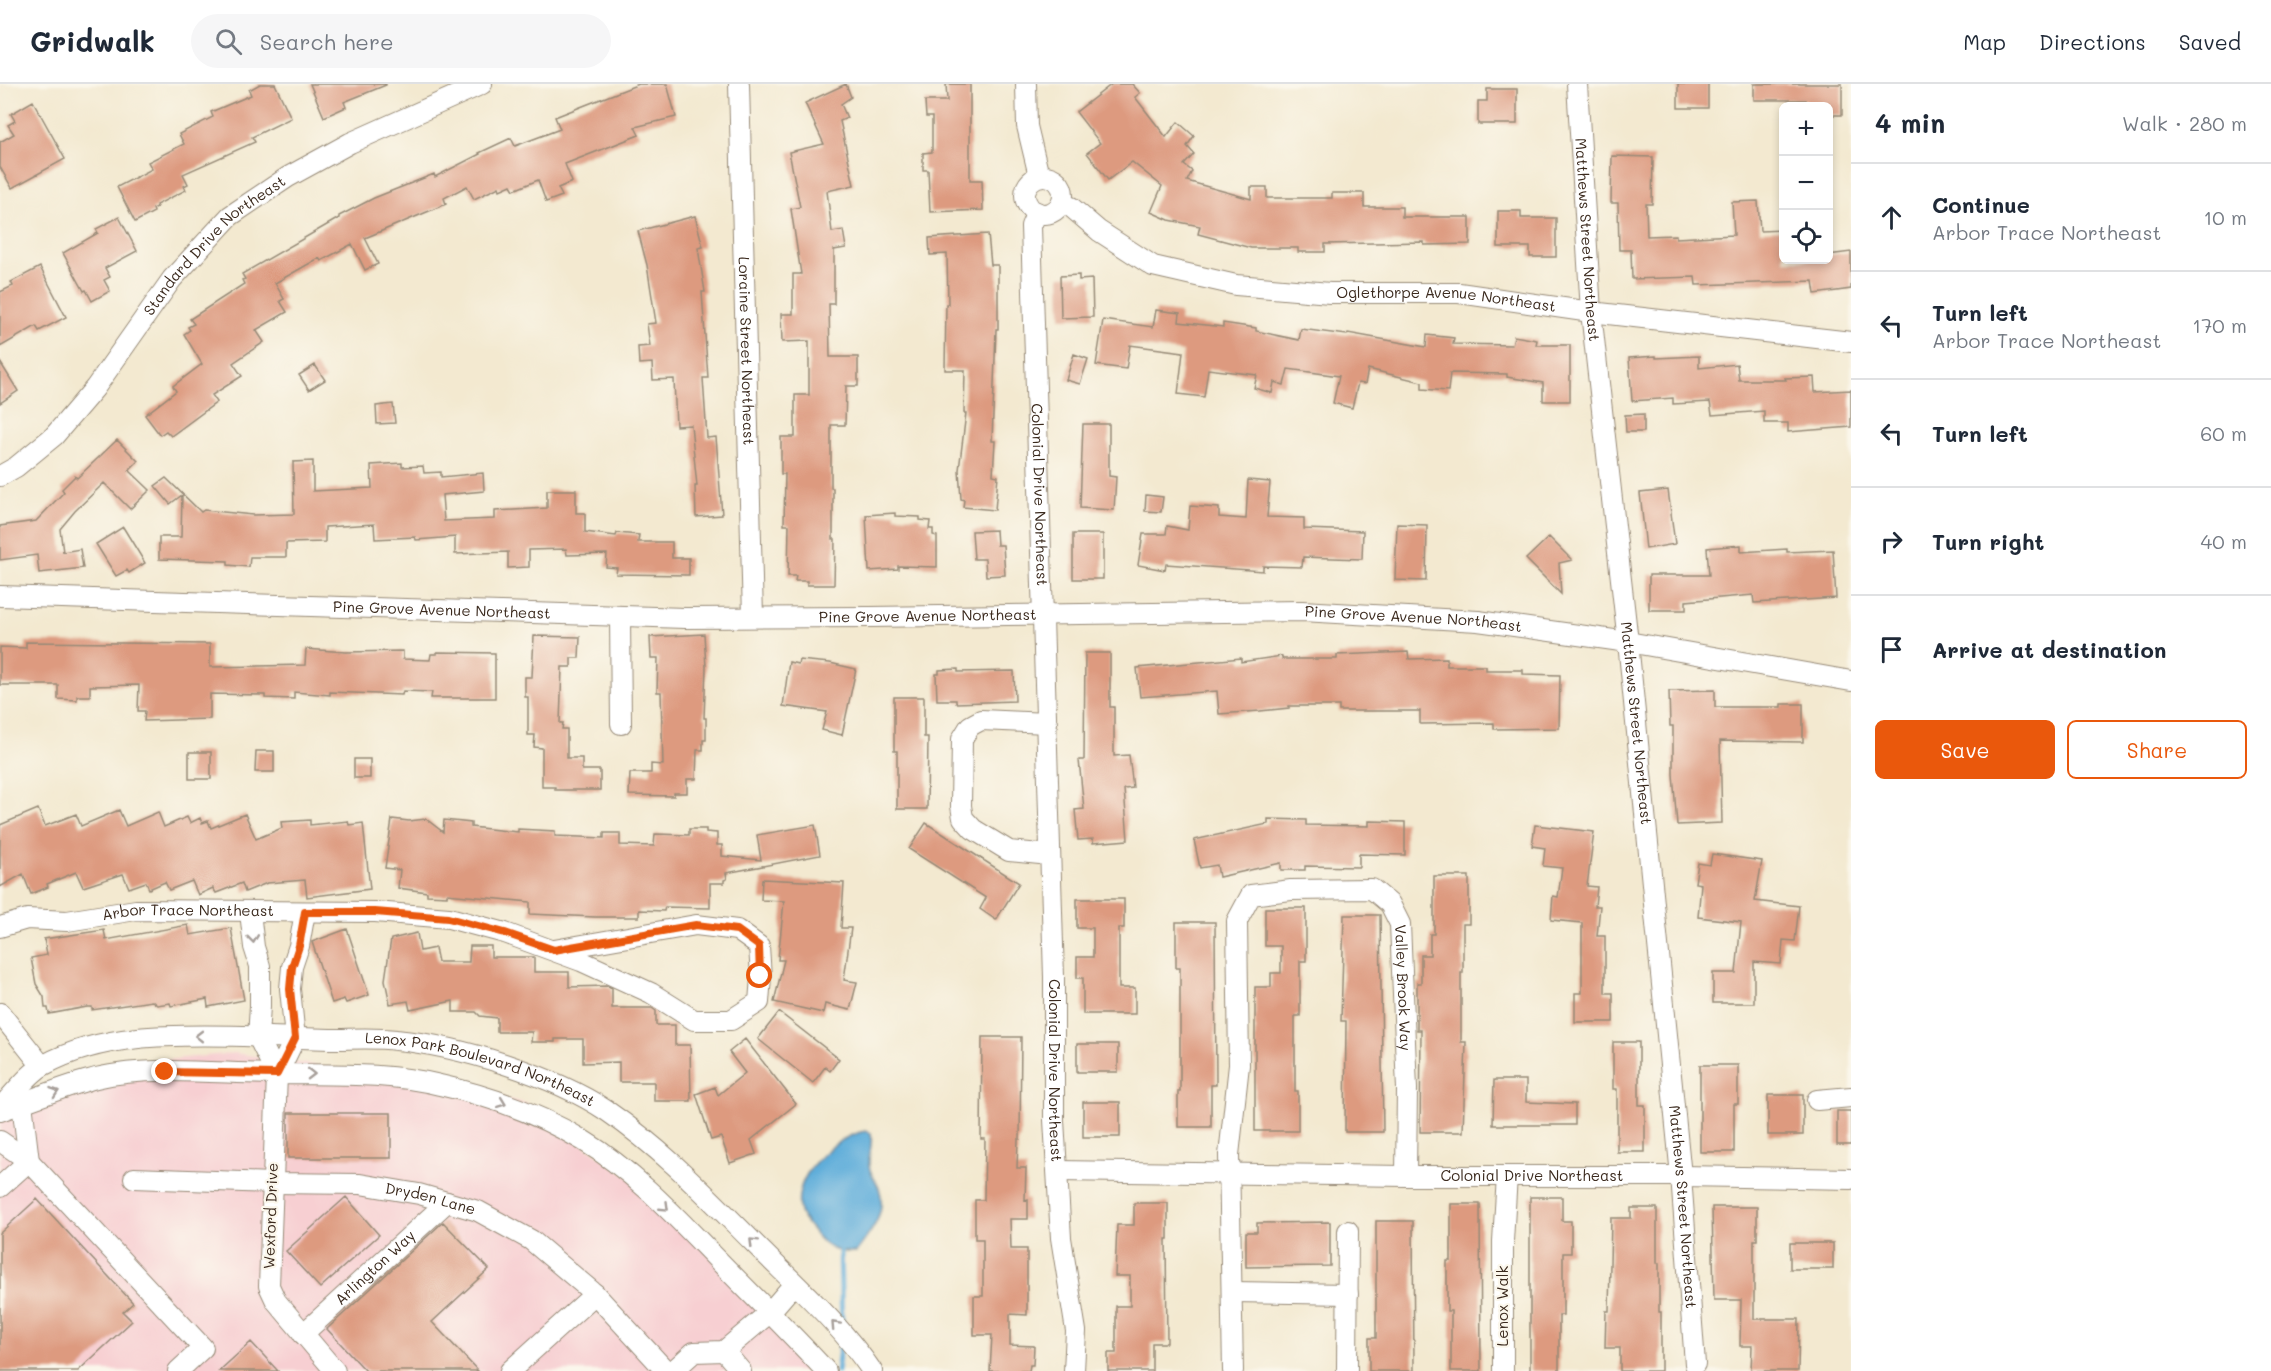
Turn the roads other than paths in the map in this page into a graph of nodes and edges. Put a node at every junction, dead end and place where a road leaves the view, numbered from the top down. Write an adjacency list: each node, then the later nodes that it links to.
1 (482, 84): 10 (street, Standard Drive Northeast)
2 (739, 84): 14 (street, Loraine Street Northeast)
3 (1026, 84): 5 (street)
4 (1577, 84): 8 (street, Matthews Street Northeast)
5 (1039, 176): 6 (street); 7 (street)
6 (1061, 203): 7 (street); 8 (street, Oglethorpe Avenue Northeast)
7 (1037, 212): 12 (street, Colonial Drive Northeast)
8 (1591, 312): 9 (street, Oglethorpe Avenue Northeast); 15 (street, Matthews Street Northeast)
9 (1851, 342)
10 (0, 476)
11 (0, 597): 13 (street, Pine Grove Avenue Northeast)
12 (1043, 614): 14 (street, Pine Grove Avenue Northeast); 15 (street, Pine Grove Avenue Northeast); 17 (street, Colonial Drive Northeast)
13 (620, 616): 14 (street, Pine Grove Avenue Northeast); 18 (street)
14 (753, 617)
15 (1628, 642): 16 (street, Pine Grove Avenue Northeast); 41 (street, Matthews Street Northeast)
16 (1851, 681)
17 (1047, 723): 19 (street, Colonial Drive Northeast); 19 (street)
18 (621, 724)
19 (1050, 855): 37 (street, Colonial Drive Northeast)
20 (250, 912): 21 (street, Arbor Trace Northeast); 22 (street, Arbor Trace Northeast); 24 (street, one-way to 24)
21 (305, 912): 23 (street, Arbor Trace Northeast); 25 (street)
22 (0, 927)
23 (554, 950): 23 (street, Arbor Trace Northeast)
24 (260, 987): 25 (street); 27 (street)
25 (290, 989): 28 (street)
26 (0, 1012): 29 (street)
27 (258, 1036): 28 (street, Lenox Park Boulevard Northeast); 29 (street, Lenox Park Boulevard Northeast, one-way to 29); 30 (street)
28 (295, 1038): 30 (street); 48 (street, Lenox Park Boulevard Northeast, one-way to 28)
29 (42, 1066): 34 (street, Lenox Park Boulevard Northeast)
30 (277, 1074): 33 (street, Lenox Park Boulevard Northeast, one-way to 30); 44 (street, Wexford Drive); 52 (street, Lenox Park Boulevard Northeast, one-way to 52)
31 (1851, 1097): 32 (street)
32 (1817, 1100)
33 (22, 1103): 34 (street, Lenox Park Boulevard Northeast); 36 (street)
34 (0, 1110)
35 (0, 1141): 36 (street)
36 (29, 1161): 45 (street); 56 (street)
37 (1058, 1171): 38 (street, Colonial Drive Northeast); 64 (street)
38 (1230, 1173): 39 (street, Colonial Drive Northeast); 39 (street, Valley Brook Way); 49 (street)
39 (1406, 1176): 40 (street, Colonial Drive Northeast)
40 (1507, 1176): 41 (street, Colonial Drive Northeast); 67 (street, Lenox Walk)
41 (1681, 1176): 43 (street, Colonial Drive Northeast); 55 (street, Matthews Street Northeast)
42 (134, 1178): 44 (street, Dryden Lane)
43 (1851, 1179)
44 (272, 1183): 46 (street, Dryden Lane); 53 (street, Wexford Drive)
45 (0, 1187)
46 (447, 1202): 50 (street, Dryden Lane); 53 (street, Arlington Way)
47 (1348, 1231): 51 (street)
48 (794, 1284): 52 (street); 63 (street, Lenox Park Boulevard Northeast, one-way to 48)
49 (1233, 1292): 51 (street); 65 (street)
50 (595, 1294): 58 (street); 59 (street, Dryden Lane)
51 (1348, 1294): 66 (street)
52 (770, 1313): 54 (street); 62 (street, Lenox Park Boulevard Northeast)
53 (303, 1334): 57 (street, Wexford Drive)
54 (724, 1351): 60 (street); 61 (street)
55 (1695, 1364)
56 (178, 1371)
57 (335, 1371)
58 (510, 1371)
59 (666, 1371)
60 (673, 1371)
61 (741, 1371)
62 (826, 1371)
63 (872, 1371)
64 (1074, 1371)
65 (1233, 1371)
66 (1347, 1371)
67 (1503, 1371)

